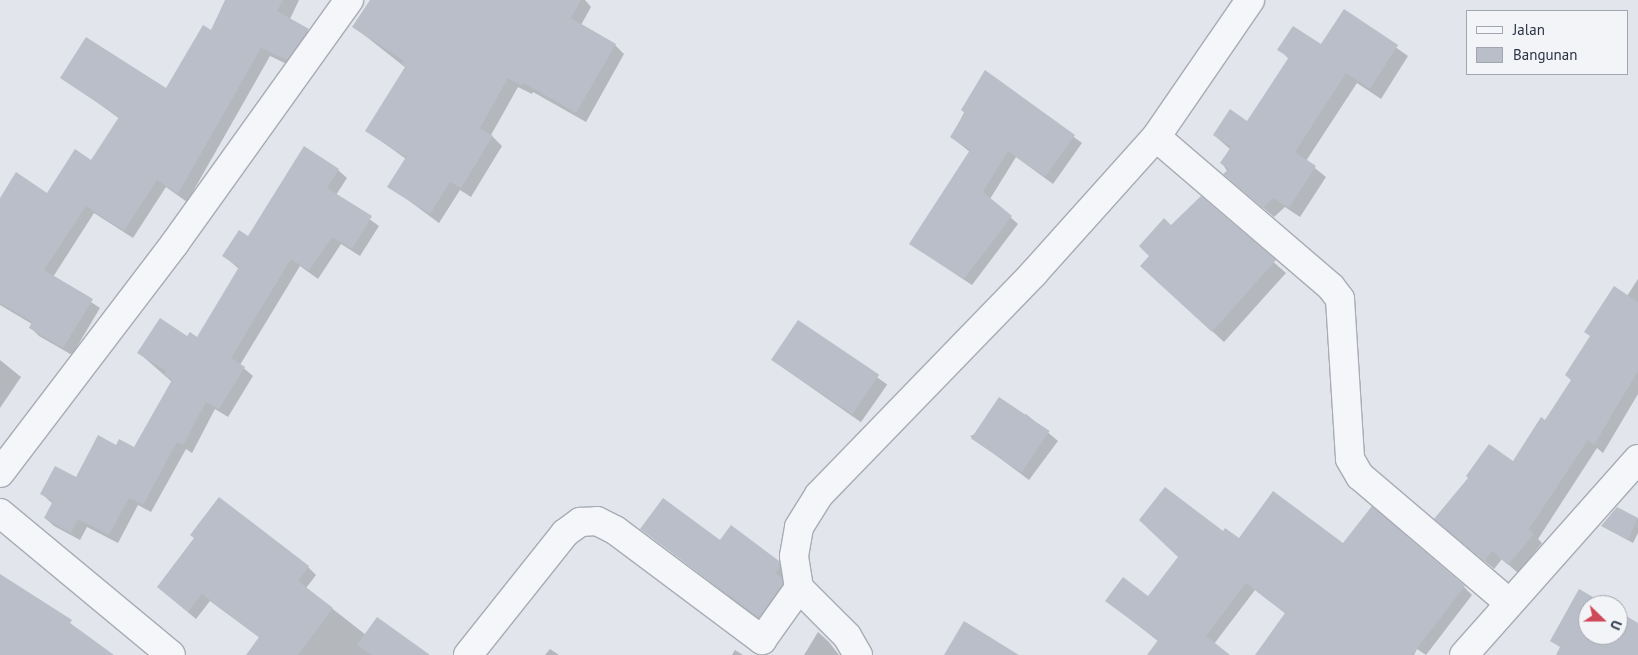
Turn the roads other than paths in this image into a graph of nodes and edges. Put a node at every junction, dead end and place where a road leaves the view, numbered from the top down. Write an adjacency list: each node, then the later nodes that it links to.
1 (349, 0): 5 (street)
2 (1250, 0): 3 (street)
3 (1156, 137): 7 (street); 8 (street)
4 (1638, 459): 8 (street)
5 (0, 473)
6 (0, 512): 9 (street)
7 (799, 588): 10 (street); 11 (street)
8 (1509, 603): 12 (street)
9 (171, 655)
10 (468, 655)
11 (858, 655)
12 (1464, 655)

